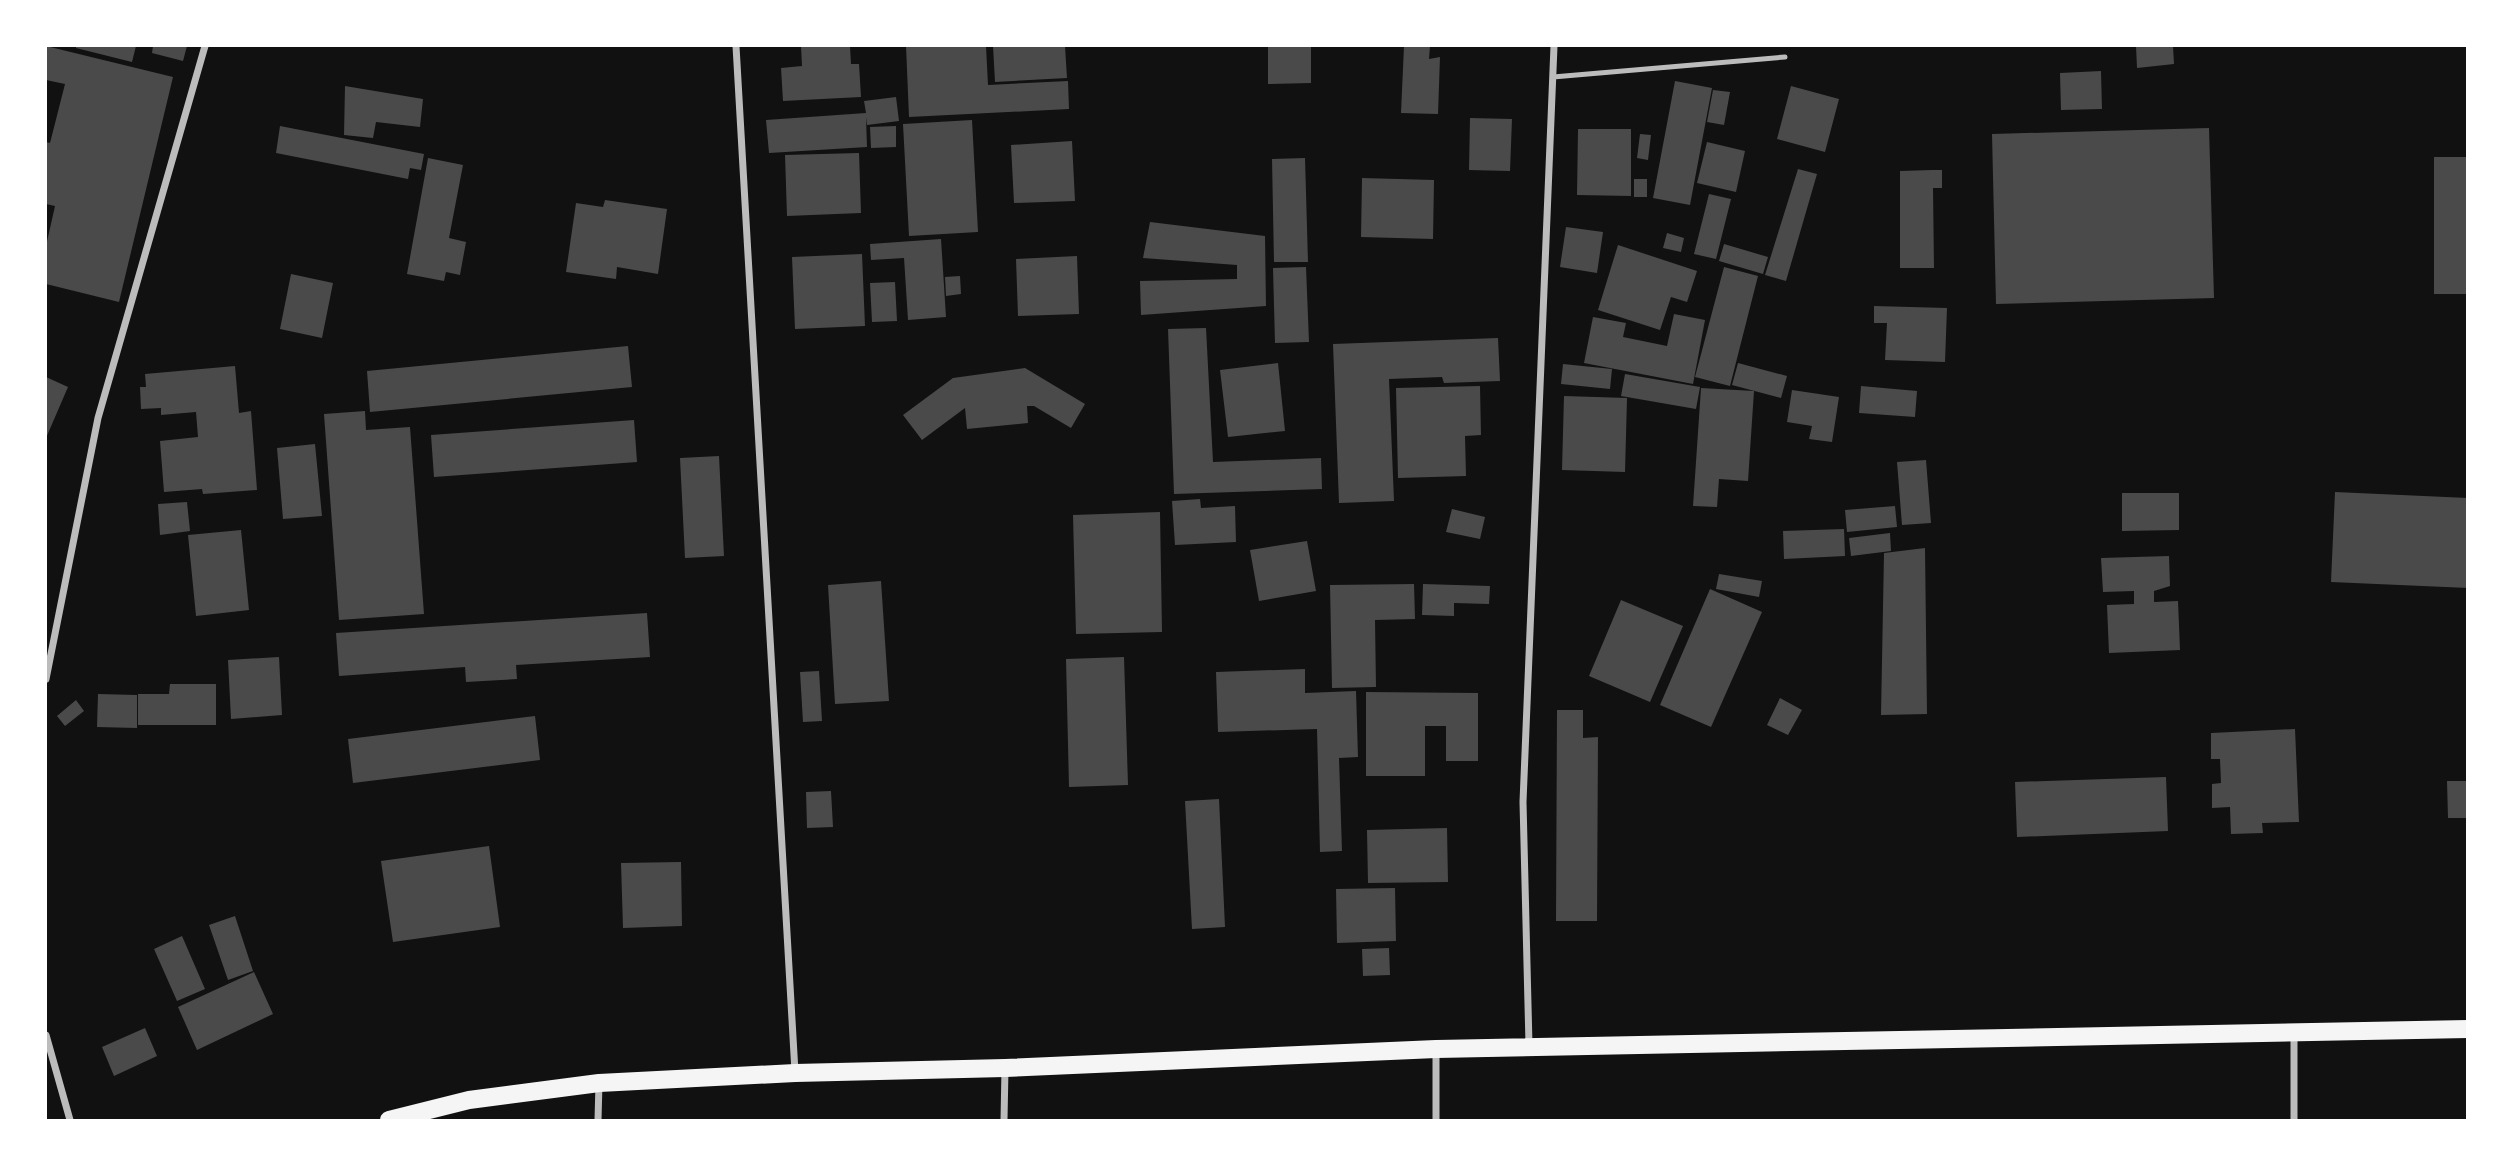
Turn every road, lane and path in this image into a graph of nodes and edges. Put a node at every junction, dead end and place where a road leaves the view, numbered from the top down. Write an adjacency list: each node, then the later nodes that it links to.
1 (205, 46): 6 (street)
2 (736, 46): 13 (street)
3 (1554, 46): 5 (street)
4 (1785, 57): 5 (lane)
5 (1553, 77): 10 (street)
6 (46, 679)
7 (2468, 1029): 8 (main road)
8 (2294, 1034): 10 (main road); 20 (street)
9 (46, 1035): 15 (street)
10 (1529, 1047): 11 (main road)
11 (1436, 1049): 12 (main road); 19 (street)
12 (1005, 1068): 13 (main road); 18 (street)
13 (795, 1073): 14 (main road)
14 (599, 1083): 16 (main road); 17 (street)
15 (70, 1121)
16 (389, 1121)
17 (598, 1121)
18 (1004, 1121)
19 (1436, 1121)
20 (2294, 1121)

